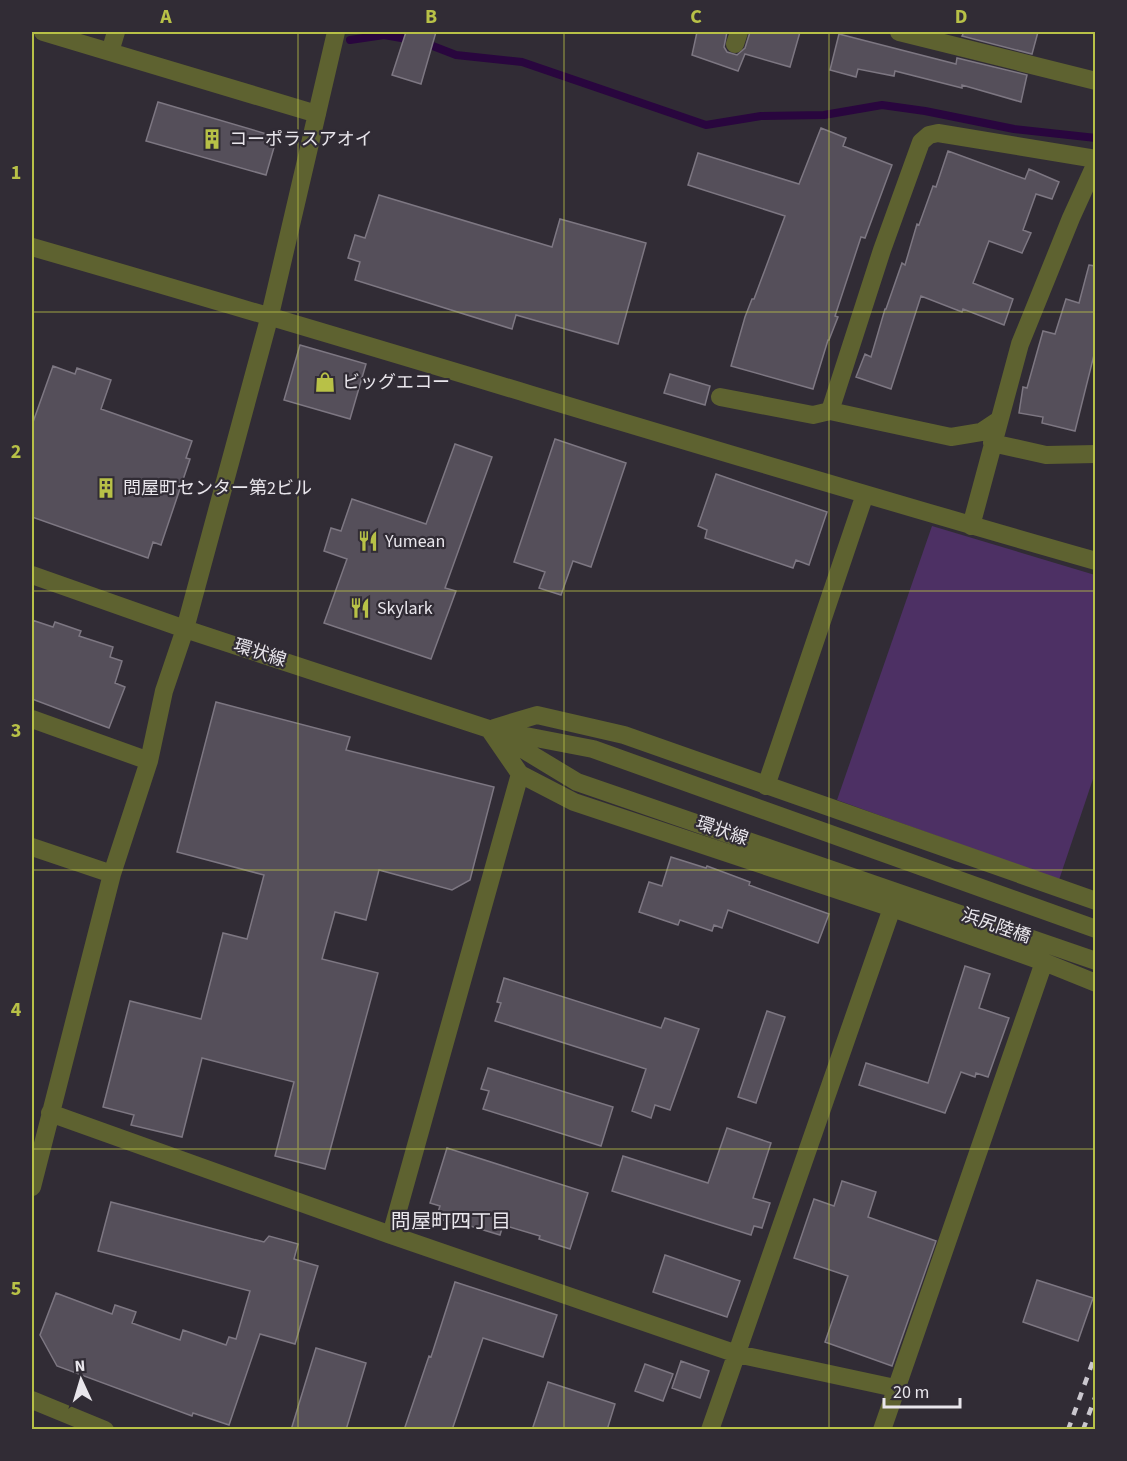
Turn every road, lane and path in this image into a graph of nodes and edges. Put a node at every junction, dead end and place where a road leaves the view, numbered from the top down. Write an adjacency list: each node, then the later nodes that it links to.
1 (43, 32): 5 (street)
2 (116, 32): 5 (street)
3 (336, 32): 7 (street)
4 (899, 32): 6 (street)
5 (110, 52): 7 (street)
6 (1095, 81)
7 (317, 114): 11 (street)
8 (1095, 159): 13 (street)
9 (1095, 163): 14 (street)
10 (32, 247): 11 (street)
11 (270, 315): 17 (street); 21 (street)
12 (720, 397): 13 (street)
13 (830, 411): 14 (street)
14 (999, 420): 15 (street)
15 (993, 443): 16 (street); 18 (street)
16 (1095, 454)
17 (865, 494): 18 (street); 26 (street)
18 (971, 526): 19 (street)
19 (1095, 561)
20 (32, 574): 21 (street, 環状線)
21 (185, 629): 23 (street, 環状線); 24 (street)
22 (32, 719): 24 (street)
23 (489, 729): 25 (street); 26 (street); 28 (street, 環状線); 30 (street, 環状線)
24 (149, 761): 29 (street)
25 (520, 774): 30 (street); 38 (street)
26 (766, 786): 31 (street)
27 (32, 847): 29 (street)
28 (906, 862): 32 (street, 浜尻陸橋)
29 (112, 874): 36 (street)
30 (894, 899): 33 (street, 浜尻陸橋); 34 (street); 39 (street)
31 (1095, 902)
32 (1095, 929)
33 (1095, 961)
34 (1044, 962): 35 (street); 40 (street)
35 (1095, 983)
36 (50, 1113): 37 (street); 38 (street)
37 (32, 1186)
38 (391, 1235): 39 (street)
39 (737, 1354): 40 (street); 43 (street)
40 (896, 1388): 44 (street)
41 (32, 1400): 42 (street)
42 (105, 1430)
43 (710, 1430)
44 (882, 1430)

